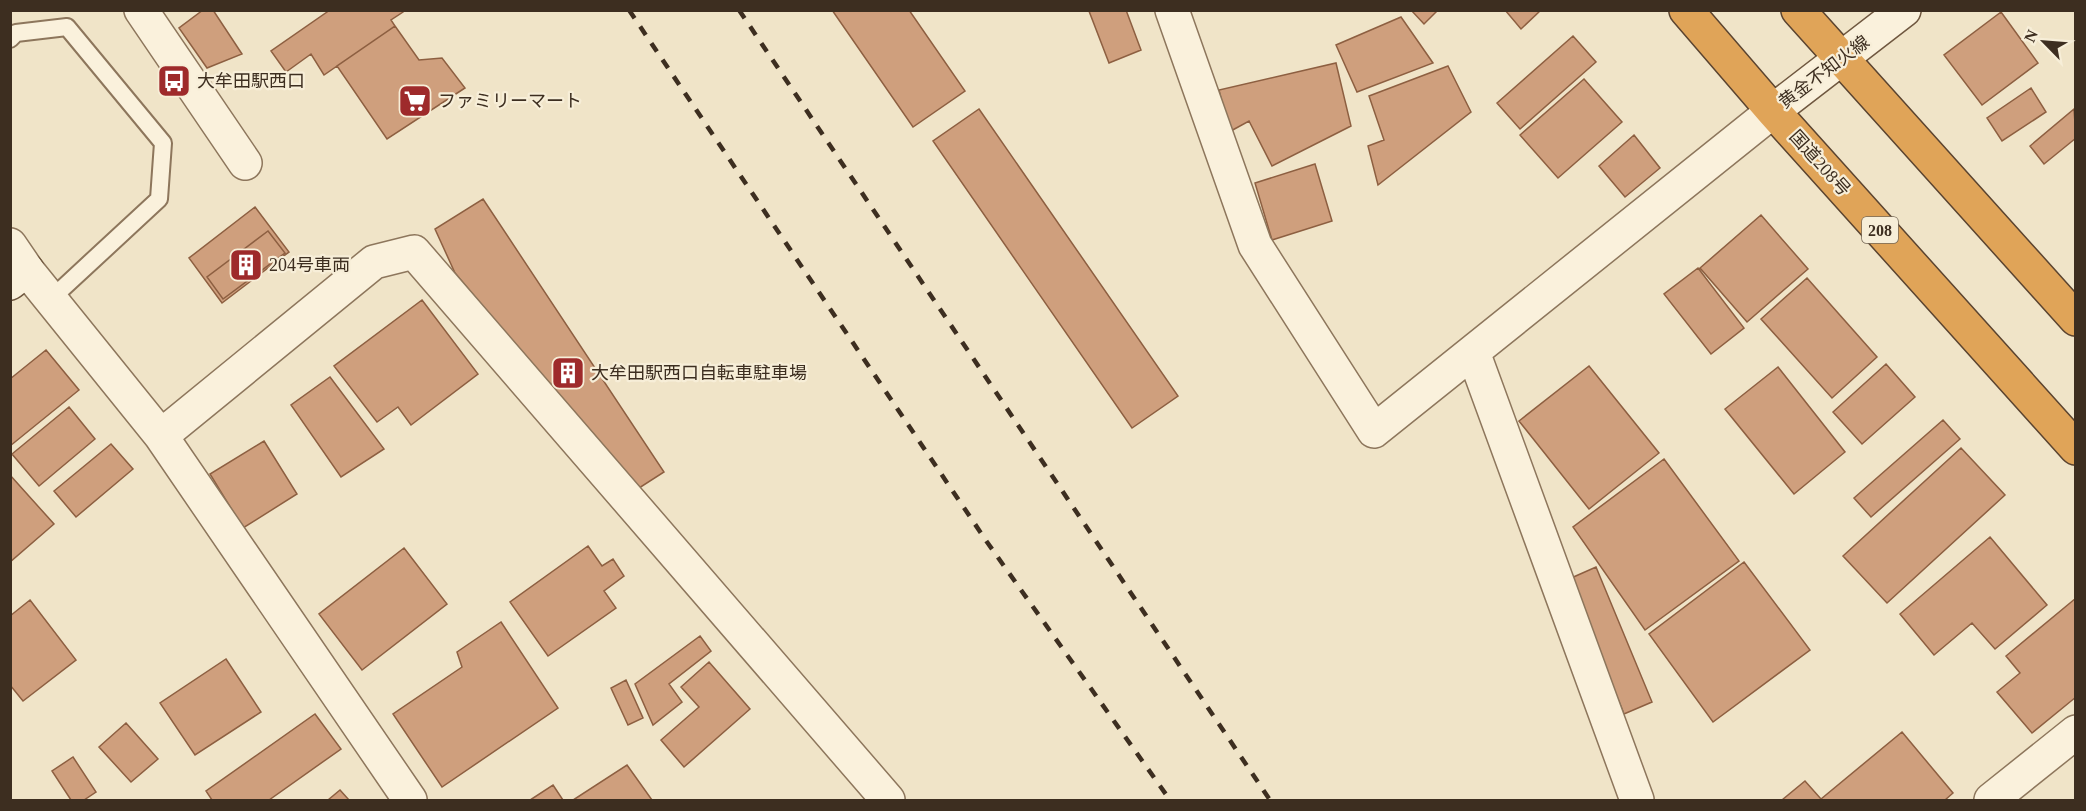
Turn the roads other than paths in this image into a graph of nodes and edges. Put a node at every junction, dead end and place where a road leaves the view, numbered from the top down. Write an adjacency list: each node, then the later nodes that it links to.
1 (141, 10): 9 (street)
2 (1172, 10): 13 (street, 黄金不知火線)
3 (1686, 10): 8 (highway, 国道208号 / 208)
4 (1798, 10): 7 (highway)
5 (1904, 10): 7 (street, 黄金不知火線)
6 (10, 39): 11 (lane)
7 (1841, 59): 8 (street, 黄金不知火線); 12 (highway)
8 (1773, 111): 13 (street, 黄金不知火線); 15 (highway, 国道208号 / 208)
9 (245, 163)
10 (16, 266): 11 (street)
11 (51, 299): 14 (street)
12 (2076, 319)
13 (1473, 352): 19 (street)
14 (161, 436): 17 (street); 18 (street)
15 (2076, 448)
16 (2076, 732): 20 (street)
17 (410, 801)
18 (888, 801)
19 (1637, 801)
20 (1991, 801)

